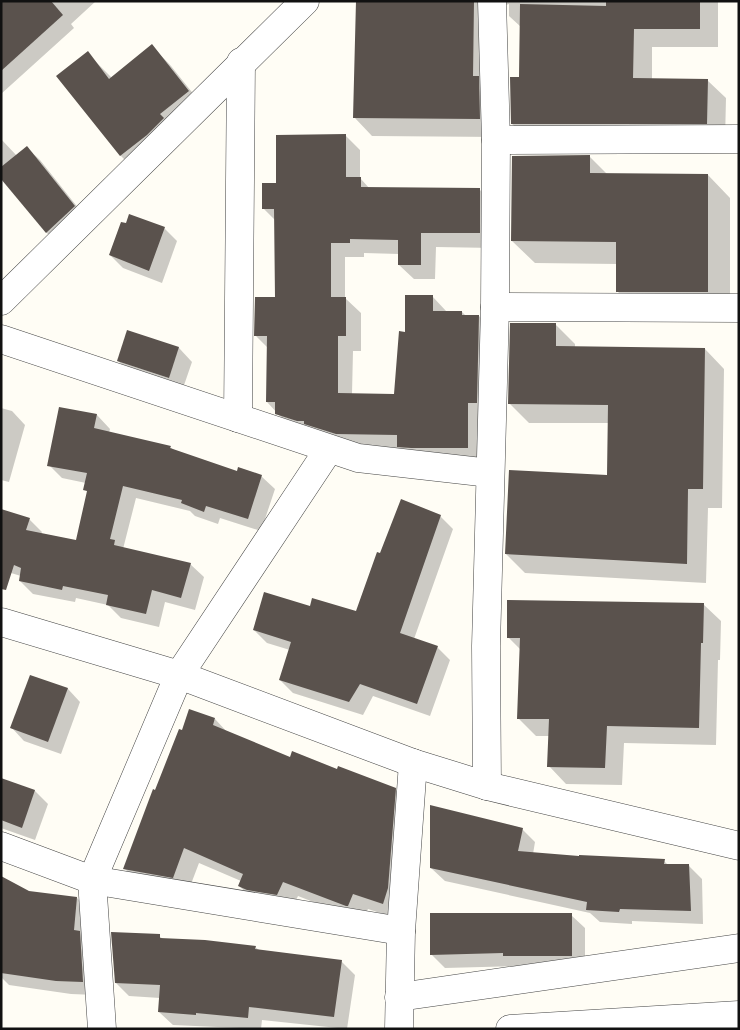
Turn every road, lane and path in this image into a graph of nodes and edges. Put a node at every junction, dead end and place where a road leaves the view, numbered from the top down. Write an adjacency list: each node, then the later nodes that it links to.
1 (305, 1): 3 (street)
2 (492, 1): 5 (street)
3 (241, 62): 6 (street); 10 (street)
4 (739, 139): 5 (street)
5 (496, 140): 7 (street)
6 (1, 300)
7 (495, 307): 8 (street); 12 (street)
8 (739, 308)
9 (1, 339): 10 (street)
10 (238, 418): 11 (street)
11 (329, 448): 12 (street); 14 (street)
12 (490, 474): 16 (street)
13 (1, 622): 14 (street)
14 (179, 674): 15 (street); 19 (street)
15 (413, 763): 16 (street); 20 (street)
16 (487, 786): 18 (street)
17 (1, 846): 19 (street)
18 (739, 846)
19 (92, 880): 20 (street); 24 (street)
20 (401, 931): 22 (street)
21 (739, 948): 22 (street)
22 (400, 997): 25 (street)
23 (739, 1015): 26 (street)
24 (102, 1029)
25 (399, 1029)
26 (510, 1029)

